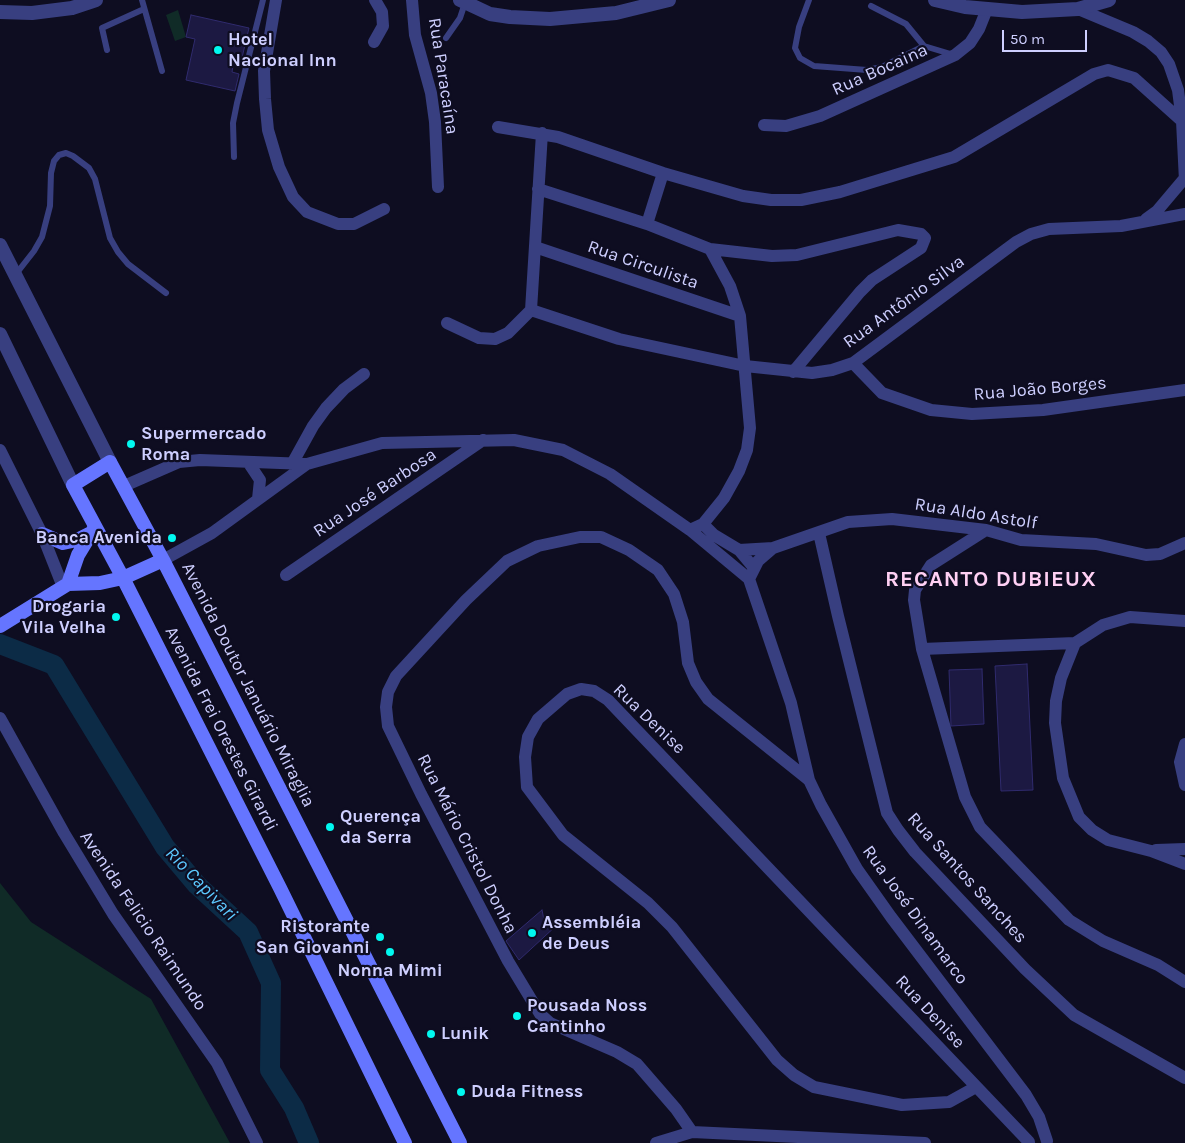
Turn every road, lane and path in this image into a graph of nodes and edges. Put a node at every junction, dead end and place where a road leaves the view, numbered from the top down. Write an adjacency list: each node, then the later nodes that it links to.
1 (96, 0): 16 (street)
2 (142, 0): 14 (lane)
3 (263, 0): 27 (lane)
4 (276, 0): 32 (street)
5 (375, 0): 18 (street)
6 (412, 0): 30 (street, Rua Paracaína)
7 (669, 0): 11 (street)
8 (809, 0): 19 (lane)
9 (935, 0): 15 (street)
10 (1109, 0): 13 (street)
11 (462, 2): 17 (lane)
12 (871, 6): 19 (lane)
13 (1073, 6): 15 (street); 23 (street)
14 (144, 8): 20 (lane); 22 (lane)
15 (987, 10): 21 (street, Rua Bocaina)
16 (0, 12)
17 (446, 38)
18 (374, 42)
19 (924, 46): 21 (lane)
20 (106, 50)
21 (955, 55): 24 (street, Rua Bocaina)
22 (162, 71)
23 (1182, 121): 28 (street); 29 (street)
24 (764, 125)
25 (498, 127): 26 (street)
26 (542, 133): 28 (street); 31 (street)
27 (234, 157)
28 (663, 173): 35 (street)
29 (1185, 180): 34 (street, Rua Antônio Silva)
30 (438, 187)
31 (538, 189): 35 (street); 37 (street)
32 (384, 209)
33 (1184, 215): 34 (street, Rua Antônio Silva)
34 (1144, 221): 45 (street, Rua Antônio Silva)
35 (647, 224): 38 (street)
36 (0, 245): 39 (street, Avenida Doutor Januário Miraglia)
37 (535, 247): 41 (street); 42 (street, Rua Circulista)
38 (710, 249): 42 (street); 47 (street)
39 (15, 275): 40 (lane); 52 (street, Avenida Doutor Januário Miraglia)
40 (166, 293)
41 (531, 310): 43 (street); 46 (street, Rua Antônio Silva)
42 (740, 316): 46 (street)
43 (448, 324)
44 (0, 334): 56 (street, Avenida Frei Orestes Girardi)
45 (852, 363): 47 (street, Rua Antônio Silva); 49 (street, Rua João Borges)
46 (745, 366): 47 (street, Rua Antônio Silva); 59 (street)
47 (793, 372)
48 (364, 374): 54 (street)
49 (1185, 390)
50 (484, 440): 55 (street); 60 (street); 70 (street, Rua José Barbosa)
51 (0, 450): 64 (street)
52 (110, 462): 56 (main road); 57 (main road, Avenida Doutor Januário Miraglia)
53 (248, 462): 54 (street); 57 (street); 58 (street)
54 (292, 464): 55 (street)
55 (307, 464): 58 (street)
56 (73, 485): 62 (main road, Avenida Frei Orestes Girardi)
57 (124, 486): 68 (main road, Avenida Doutor Januário Miraglia)
58 (258, 499): 68 (street)
59 (703, 524): 60 (street); 67 (street)
60 (690, 530): 69 (street)
61 (986, 530): 63 (street, Rua Aldo Astolf); 65 (street, Rua Aldo Astolf); 76 (street)
62 (92, 531): 64 (main road); 71 (main road, Avenida Frei Orestes Girardi); 72 (main road)
63 (819, 532): 66 (street, Rua Aldo Astolf); 85 (street, Rua Santos Sanches)
64 (42, 534): 72 (street)
65 (1185, 543)
66 (773, 548): 67 (street); 69 (street, Rua Aldo Astolf)
67 (739, 550): 69 (street)
68 (163, 560): 71 (main road); 92 (main road, Avenida Doutor Januário Miraglia)
69 (752, 574): 79 (street, Rua José Dinamarco)
70 (286, 575)
71 (123, 578): 72 (main road); 91 (main road, Avenida Frei Orestes Girardi)
72 (65, 585): 74 (main road)
73 (1185, 621): 75 (street)
74 (0, 626)
75 (1075, 642): 76 (street); 82 (street)
76 (922, 649): 84 (street)
77 (0, 718): 90 (street, Avenida Felicio Raimundo)
78 (1185, 744): 80 (street)
79 (809, 780): 87 (street, Rua Mário Cristol Donha); 89 (street, Rua José Dinamarco)
80 (1185, 785)
81 (1185, 849): 82 (street)
82 (1151, 851): 83 (street)
83 (1185, 864)
84 (1185, 982)
85 (1185, 1078)
86 (976, 1087): 86 (street, Rua Denise); 88 (street, Rua Denise)
87 (692, 1132): 93 (street); 94 (street)
88 (1029, 1142): 89 (street)
89 (1048, 1142)
90 (257, 1143)
91 (405, 1143)
92 (460, 1143)
93 (656, 1143)
94 (925, 1143)

